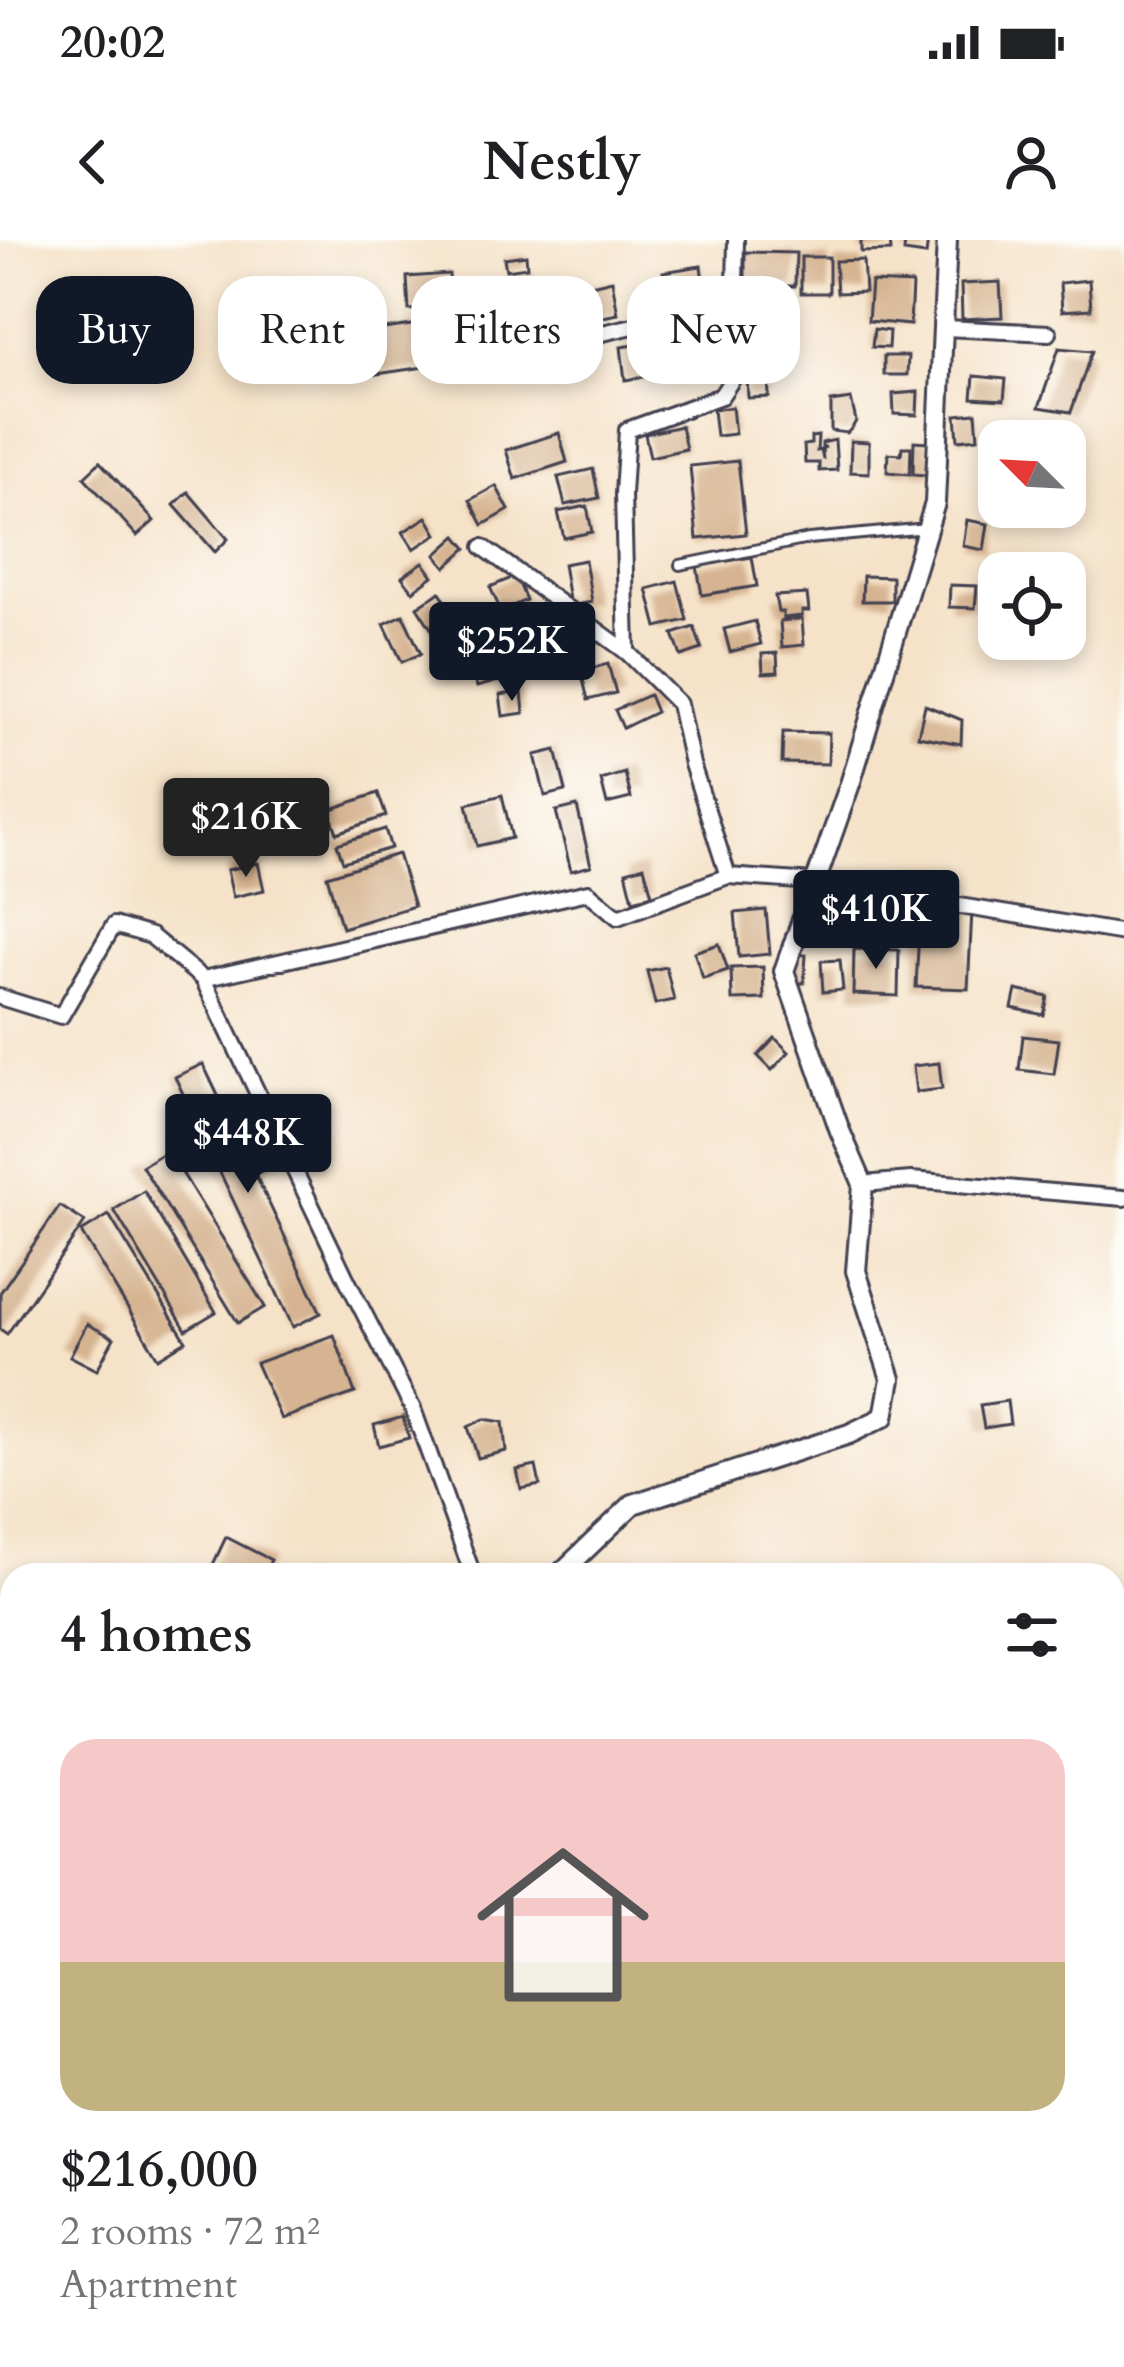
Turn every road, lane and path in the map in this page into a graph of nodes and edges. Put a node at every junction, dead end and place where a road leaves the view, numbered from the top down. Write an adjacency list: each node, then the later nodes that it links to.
1 (736, 240): 3 (street)
2 (947, 240): 4 (street)
3 (735, 276)
4 (945, 328): 5 (street); 7 (street)
5 (1049, 333)
6 (729, 384): 10 (street)
7 (927, 528): 9 (lane); 12 (street)
8 (483, 547): 10 (street)
9 (680, 565)
10 (627, 652): 11 (street)
11 (728, 876): 12 (street); 14 (street)
12 (814, 882): 13 (street); 16 (street)
13 (1124, 934)
14 (203, 979): 15 (street); 18 (street)
15 (0, 997)
16 (862, 1184): 17 (street); 19 (street)
17 (1124, 1198)
18 (469, 1563)
19 (572, 1563)

